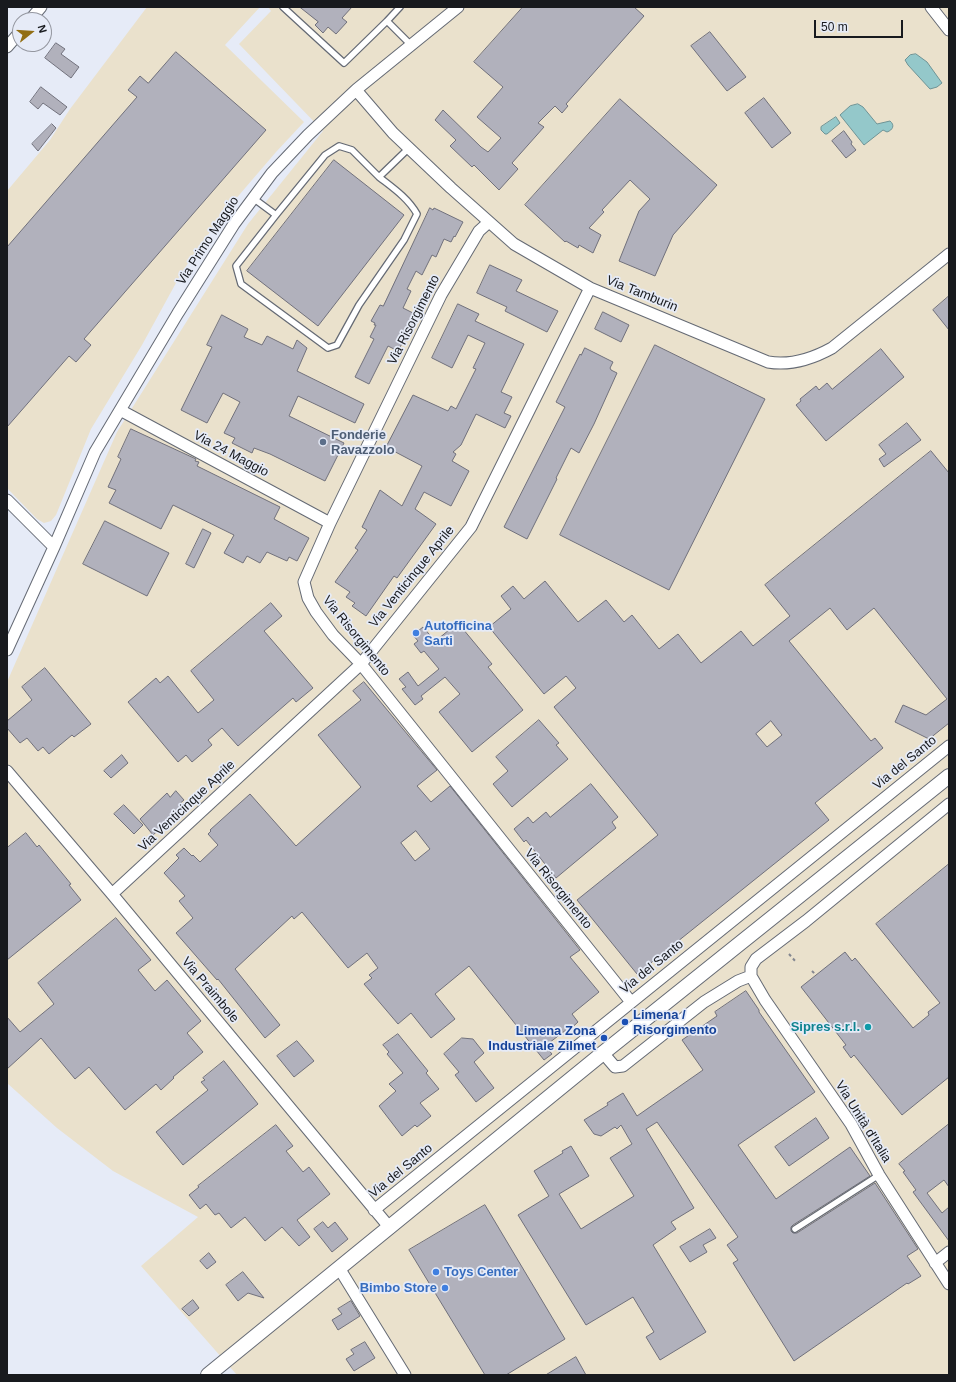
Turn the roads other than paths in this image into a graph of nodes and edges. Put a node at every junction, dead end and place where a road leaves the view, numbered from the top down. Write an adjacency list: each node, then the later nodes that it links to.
1 (282, 7): 5 (lane)
2 (400, 7): 5 (lane)
3 (458, 7): 7 (street, Via Primo Maggio)
4 (931, 7): 6 (street)
5 (387, 21): 7 (lane)
6 (949, 30)
7 (411, 45): 8 (street, Via Primo Maggio)
8 (356, 90): 9 (street, Via Tamburin); 11 (street, Via Primo Maggio)
9 (409, 148): 10 (lane); 13 (street, Via Tamburin)
10 (379, 177): 12 (lane); 12 (lane)
11 (253, 198): 12 (lane); 16 (street, Via Primo Maggio)
12 (276, 215)
13 (488, 222): 15 (street, Via Tamburin); 18 (street, Via Risorgimento)
14 (949, 254): 15 (street, Via Tamburin)
15 (590, 288): 21 (street, Via Venticinque Aprile)
16 (120, 410): 18 (street, Via 24 Maggio); 19 (street, Via Primo Maggio)
17 (7, 500): 19 (street)
18 (330, 523): 21 (street, Via Risorgimento)
19 (54, 547): 20 (street)
20 (7, 650)
21 (361, 664): 26 (street, Via Venticinque Aprile); 28 (street, Via Risorgimento)
22 (949, 746): 28 (street, Via del Santo)
23 (7, 771): 26 (street, Via Praimbole)
24 (949, 776): 29 (street)
25 (949, 804): 27 (street)
26 (112, 894): 31 (street, Via Praimbole)
27 (751, 976): 29 (street); 30 (street, Via Unità d'Italia)
28 (631, 1002): 31 (street, Via del Santo)
29 (603, 1052): 32 (street)
30 (879, 1175): 33 (lane); 35 (street, Via Unità d'Italia)
31 (374, 1210): 32 (street, Via Praimbole)
32 (390, 1228): 36 (street)
33 (795, 1230)
34 (949, 1252): 35 (street)
35 (935, 1264): 37 (street, Via Unità d'Italia)
36 (339, 1268): 38 (street); 39 (street)
37 (949, 1284)
38 (209, 1375)
39 (405, 1375)

